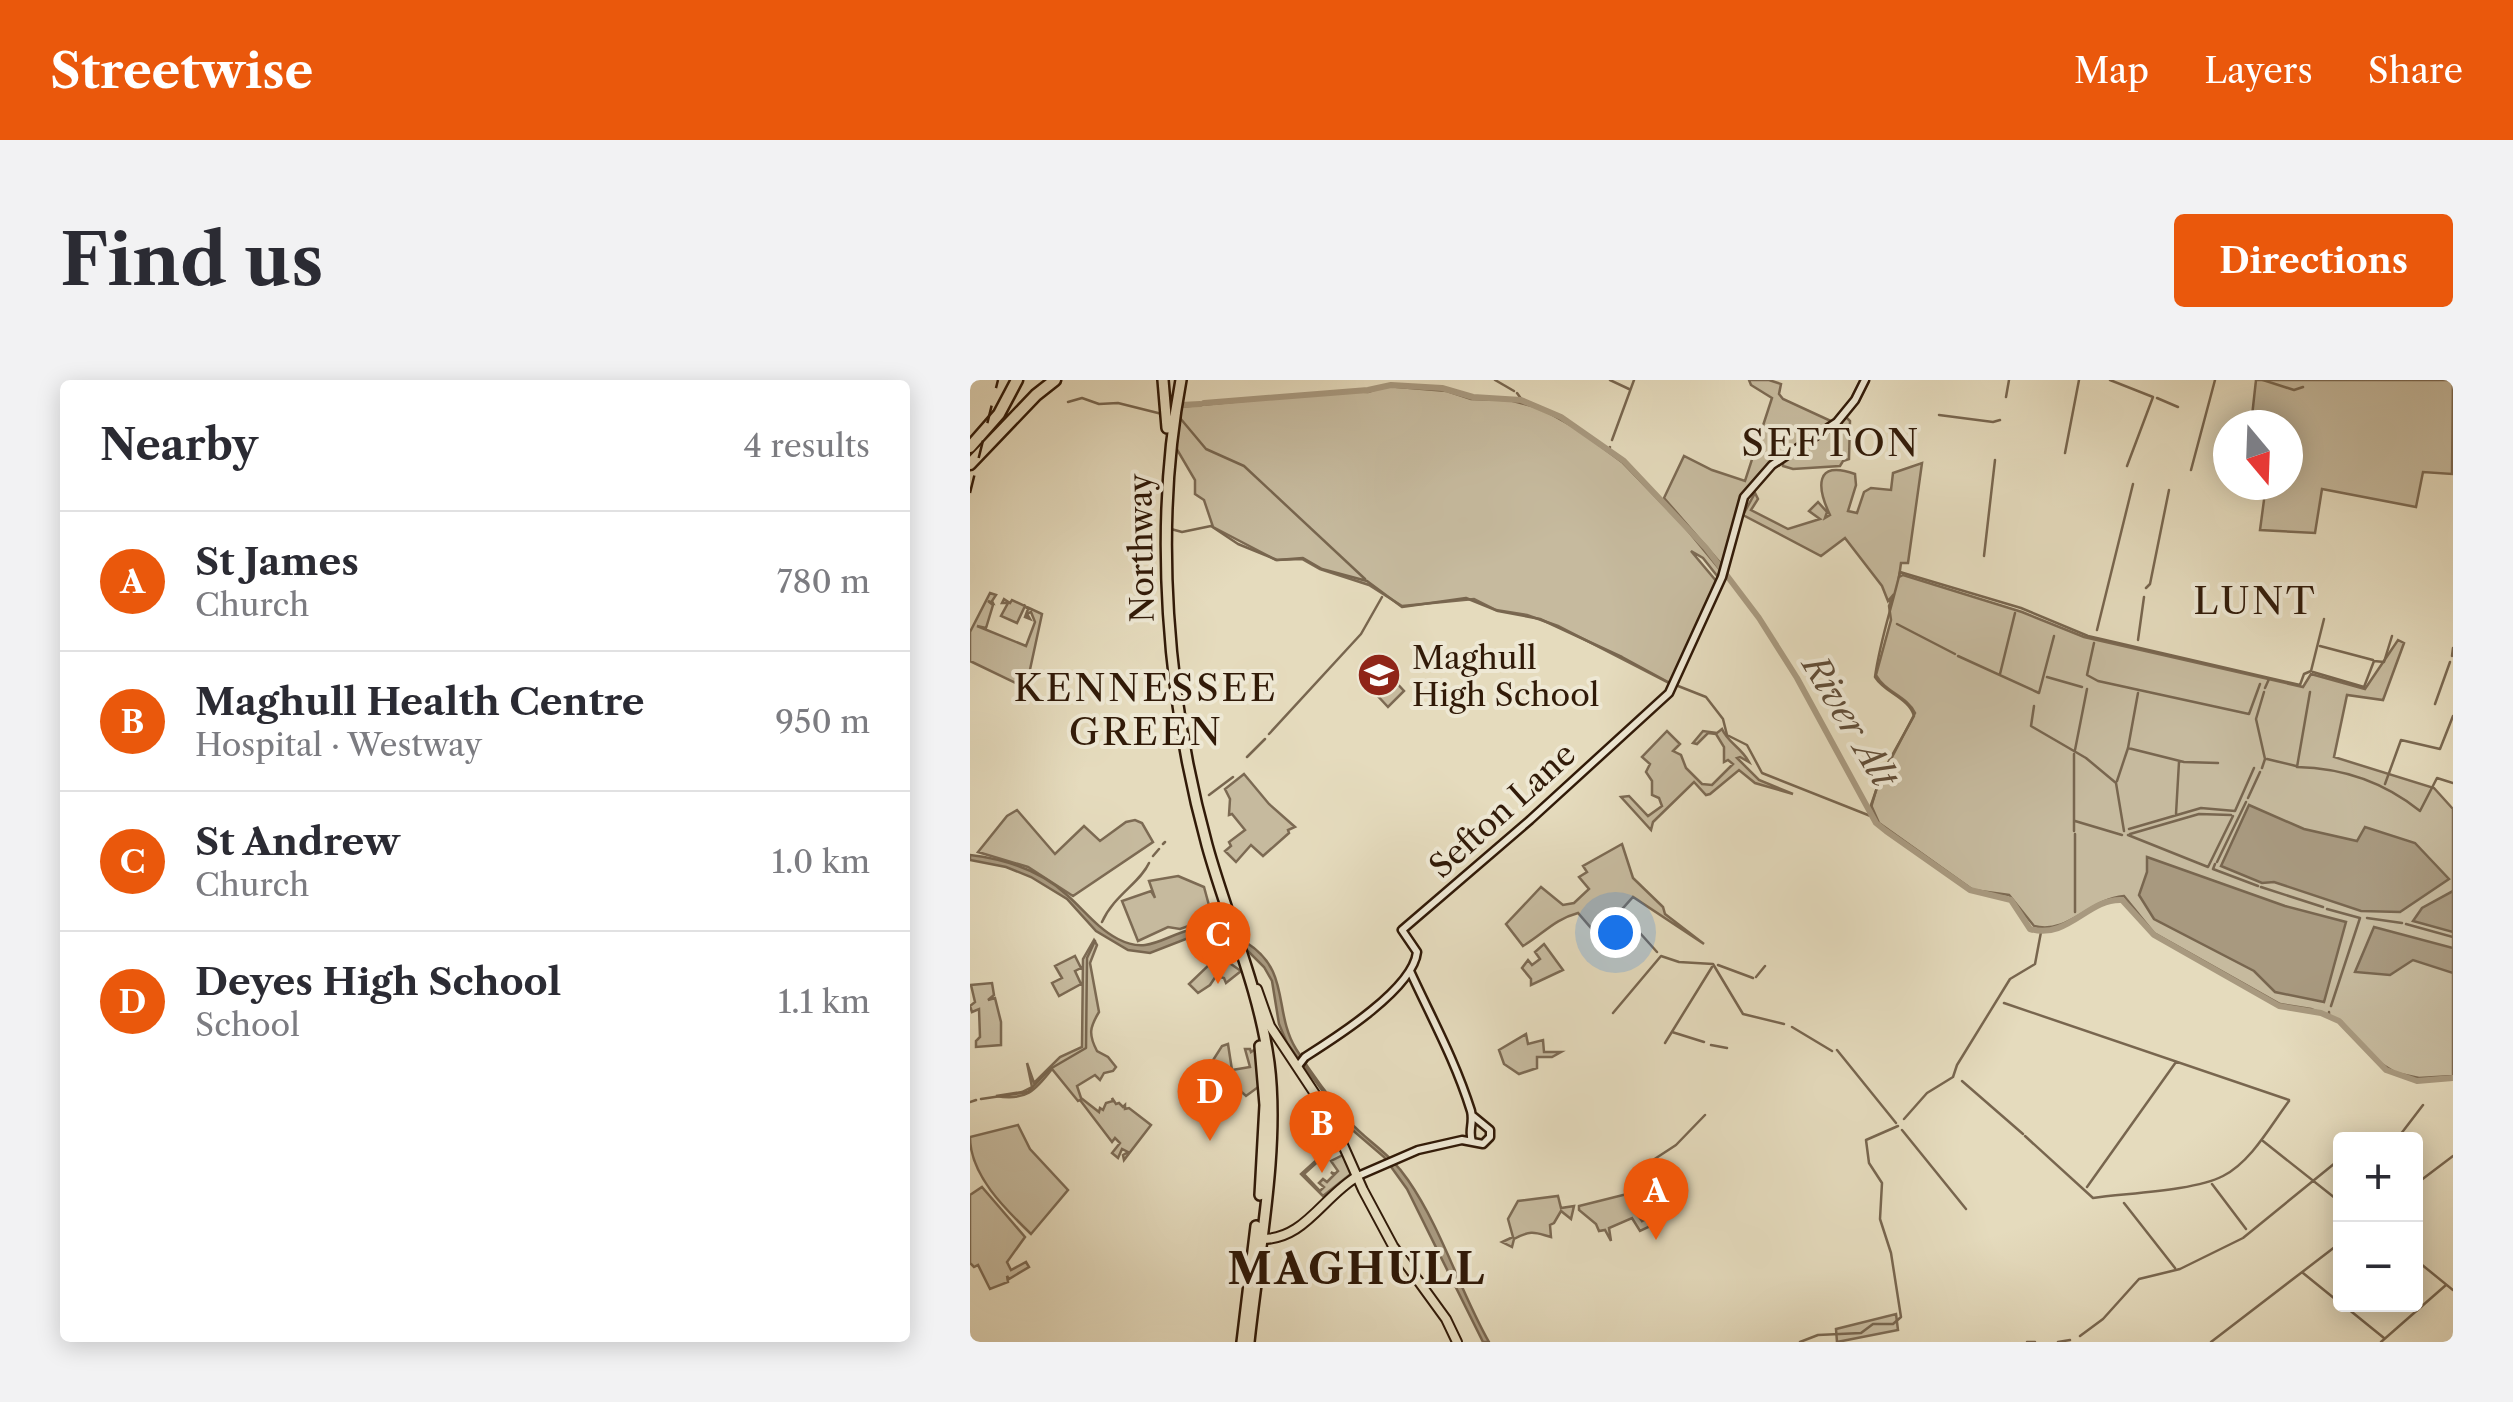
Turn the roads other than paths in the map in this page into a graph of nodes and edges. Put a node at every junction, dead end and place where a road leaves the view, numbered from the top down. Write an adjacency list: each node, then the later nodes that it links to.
1 (1017, 380): 7 (highway)
2 (1055, 380): 8 (highway)
3 (1163, 380): 6 (highway)
4 (1181, 380): 6 (highway)
5 (1865, 380): 10 (main road, Sefton Lane)
6 (1171, 401): 9 (highway, Northway)
7 (970, 447)
8 (970, 464)
9 (1234, 938): 11 (highway, Northway); 13 (highway, Northway)
10 (1410, 971): 14 (main road); 15 (main road)
11 (1250, 976): 12 (highway, Northway); 14 (main road)
12 (1258, 1000): 13 (highway); 18 (highway, Northway)
13 (1256, 1015): 18 (highway, Northway)
14 (1301, 1061): 15 (main road)
15 (1358, 1176): 16 (main road); 17 (main road)
16 (1341, 1187): 17 (main road); 18 (main road)
17 (1363, 1190): 20 (main road)
18 (1258, 1239): 19 (highway, Northway); 19 (highway, Northway)
19 (1246, 1342)
20 (1457, 1342)

